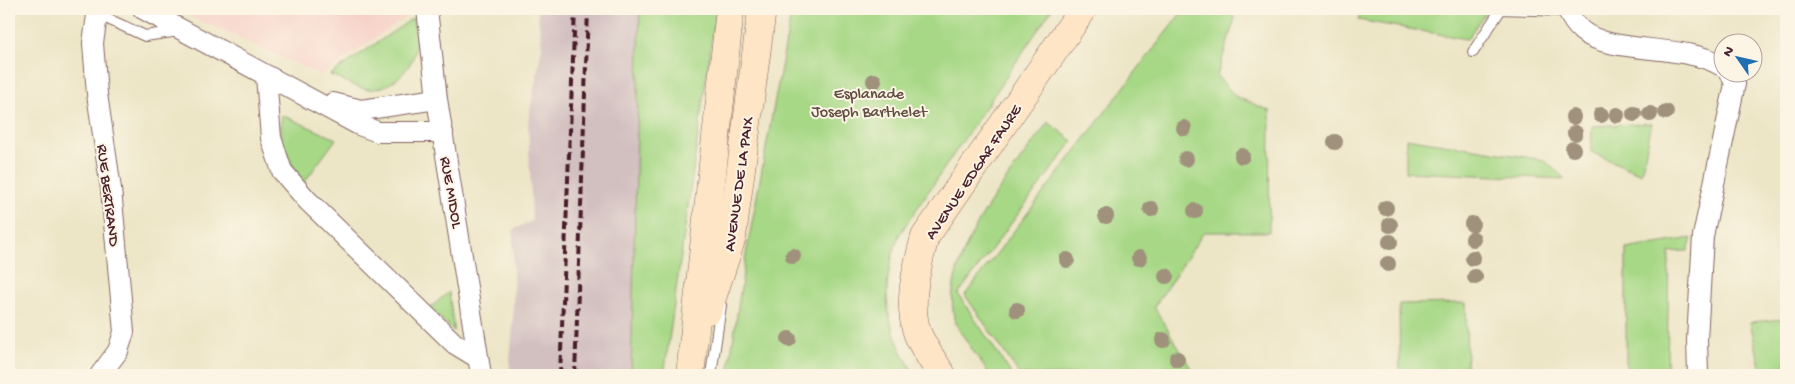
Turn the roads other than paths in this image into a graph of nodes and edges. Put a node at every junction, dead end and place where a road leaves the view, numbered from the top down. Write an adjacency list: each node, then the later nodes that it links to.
1 (143, 9): 9 (street)
2 (427, 9): 15 (street, RUE MIDOL)
3 (730, 9): 18 (main road, AVENUE DE LA PAIX)
4 (762, 9): 17 (main road, AVENUE DE LA PAIX)
5 (1083, 9): 22 (main road, AVENUE EDGAR FAURE)
6 (1500, 9): 7 (lane); 10 (lane)
7 (1567, 10): 11 (street)
8 (98, 11): 9 (lane); 20 (street, RUE BERTRAND)
9 (186, 30): 12 (street)
10 (1473, 52)
11 (1712, 60)
12 (266, 76): 14 (street); 19 (street)
13 (1734, 82): 23 (street)
14 (307, 97): 15 (street); 16 (street)
15 (437, 99): 16 (street, RUE MIDOL)
16 (443, 132): 19 (street, RUE MIDOL)
17 (730, 246): 18 (main road, AVENUE DE LA PAIX); 21 (lane)
18 (692, 365)
19 (479, 367)
20 (100, 375)
21 (711, 375)
22 (942, 375)
23 (1698, 375)

